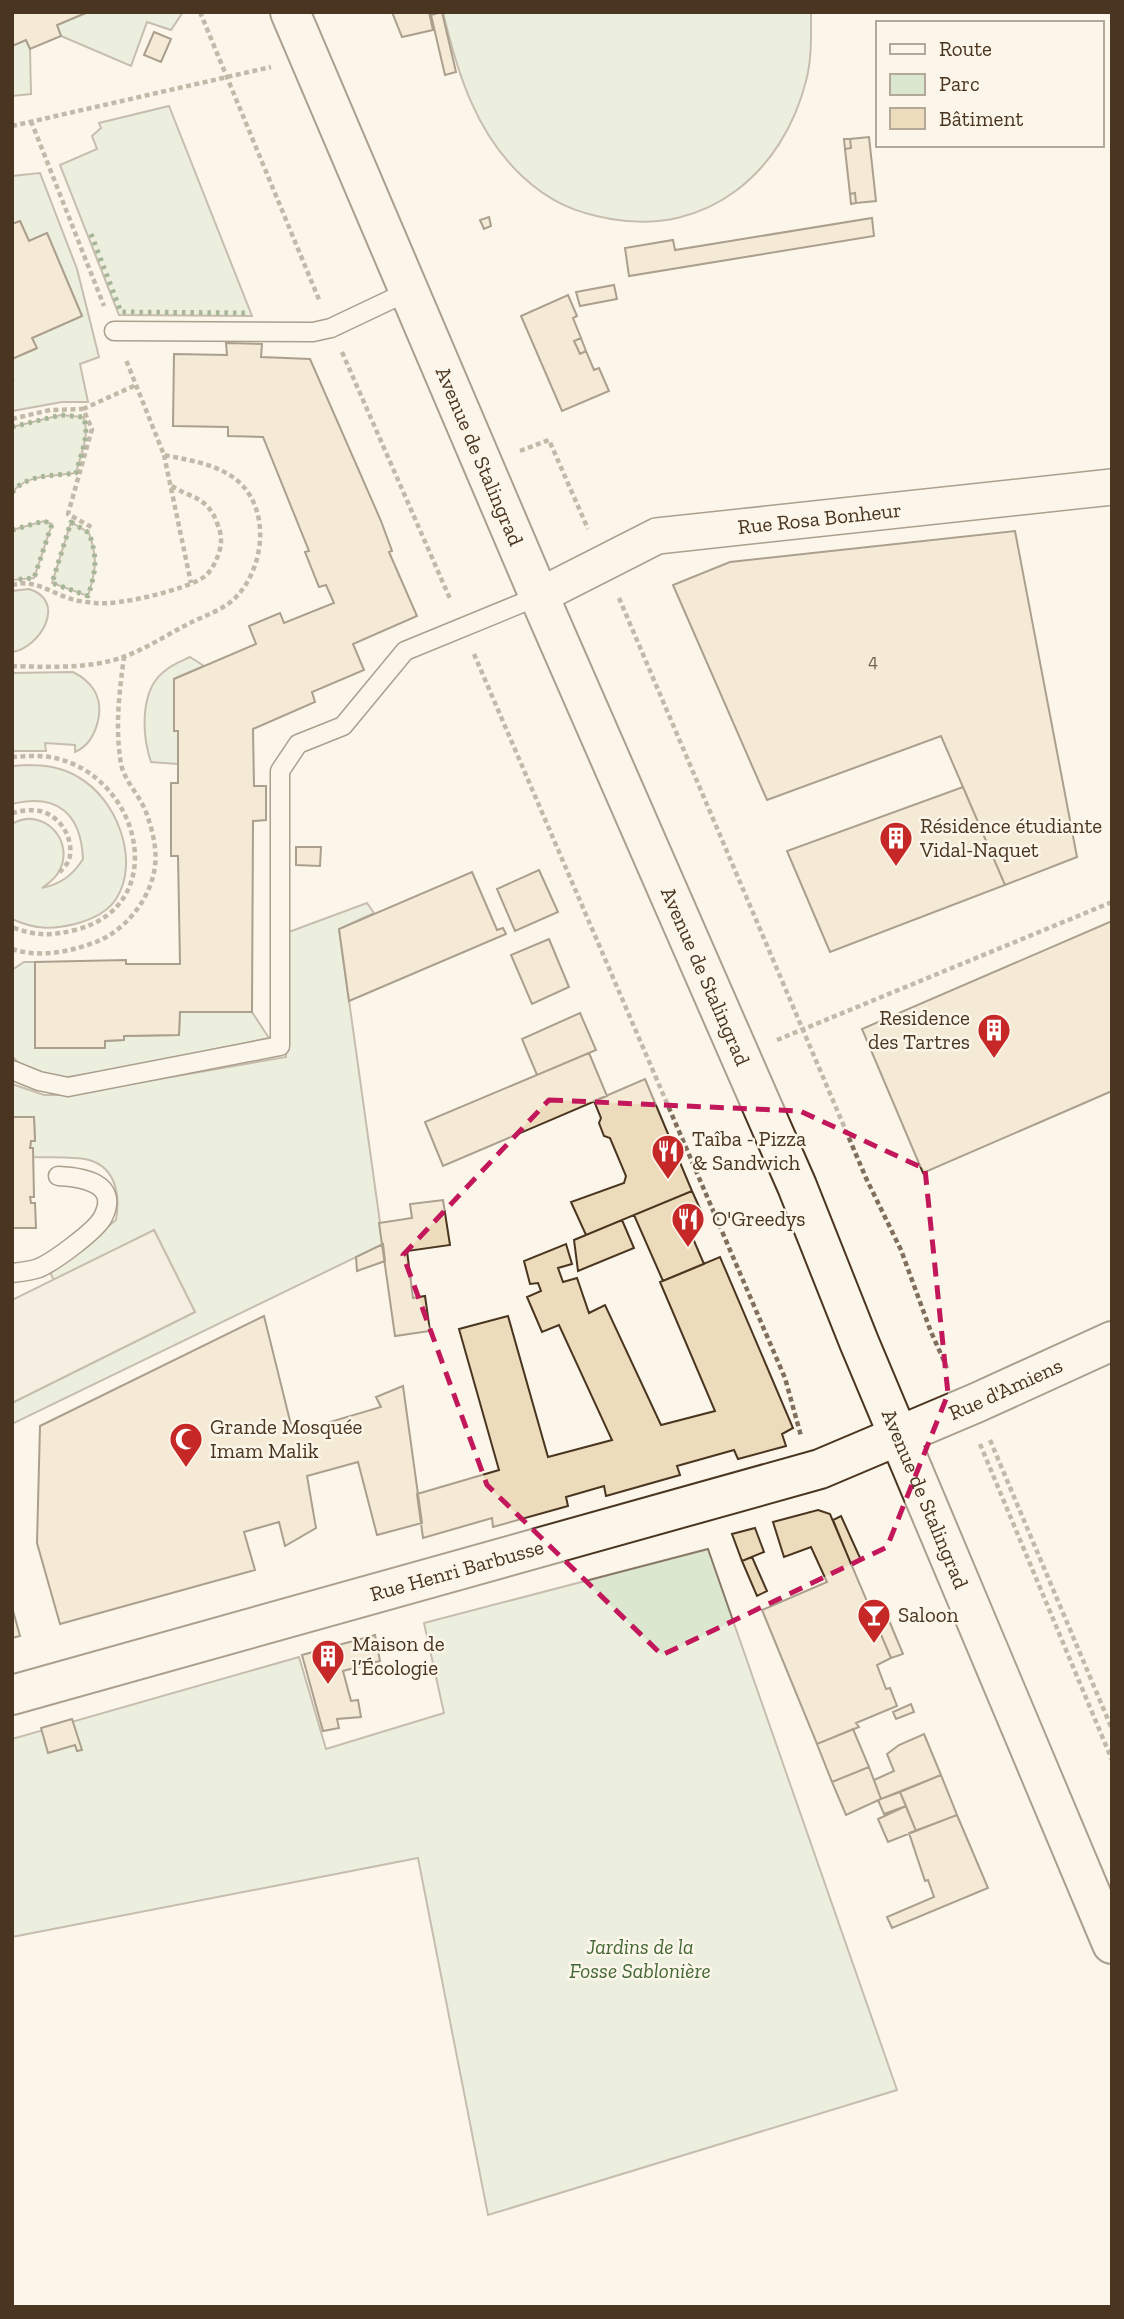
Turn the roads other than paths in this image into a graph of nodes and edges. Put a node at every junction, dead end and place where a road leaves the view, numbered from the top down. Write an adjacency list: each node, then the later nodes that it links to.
1 (290, 12): 2 (main road, Avenue de Stalingrad)
2 (409, 291): 3 (lane); 5 (main road, Avenue de Stalingrad)
3 (114, 331)
4 (1112, 487): 5 (street, Rue Rosa Bonheur)
5 (539, 596): 6 (lane); 10 (main road, Avenue de Stalingrad)
6 (12, 1070)
7 (58, 1177): 8 (lane)
8 (12, 1273)
9 (1112, 1340): 10 (main road, Rue d'Amiens)
10 (899, 1437): 11 (main road, Rue Henri Barbusse); 12 (main road, Avenue de Stalingrad)
11 (12, 1695)
12 (1112, 1944)

